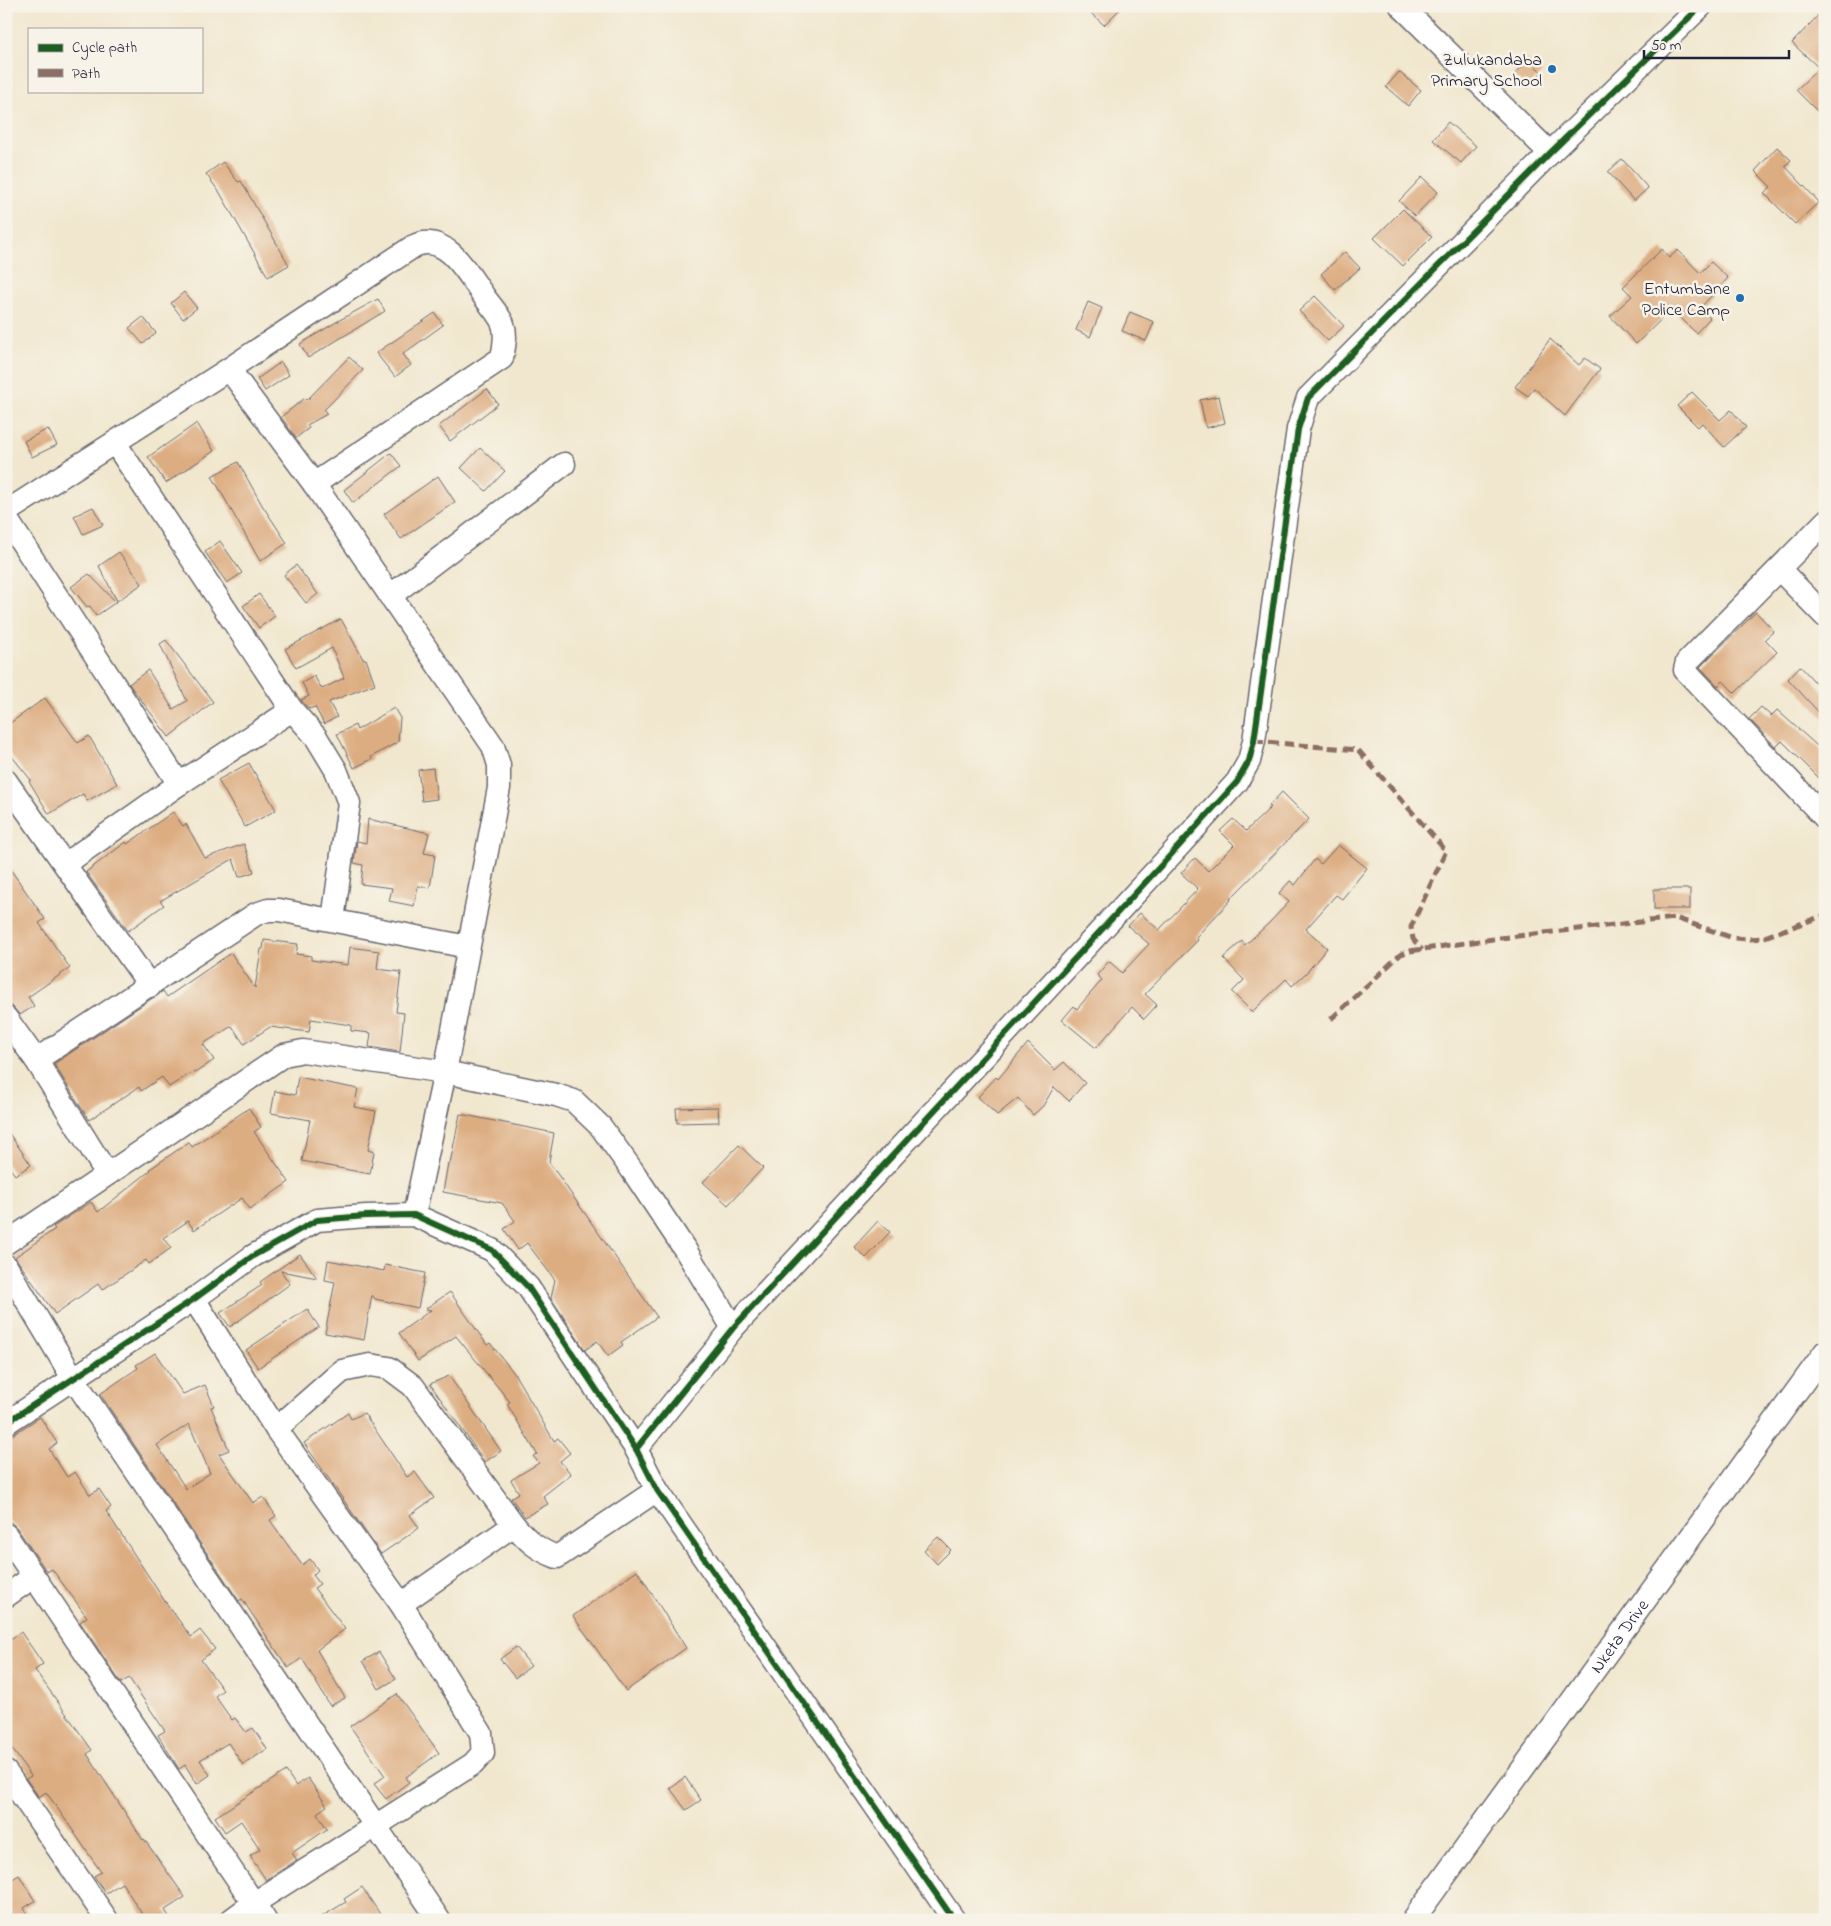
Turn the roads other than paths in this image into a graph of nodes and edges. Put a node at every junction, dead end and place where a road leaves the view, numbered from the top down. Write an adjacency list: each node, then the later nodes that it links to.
1 (1401, 6): 3 (street)
2 (1701, 6): 3 (street)
3 (1550, 153): 30 (street)
4 (229, 369): 5 (street); 7 (street); 7 (street)
5 (115, 443): 8 (street); 14 (street)
6 (564, 464): 12 (street)
7 (314, 484): 12 (street)
8 (6, 512)
9 (6, 518): 16 (street)
10 (1825, 522): 11 (street)
11 (1780, 570): 13 (street); 17 (street)
12 (390, 596): 20 (street)
13 (1825, 616)
14 (292, 710): 16 (street); 19 (street)
15 (6, 781): 18 (street)
16 (179, 784): 18 (street)
17 (1825, 818)
18 (65, 864): 21 (street)
19 (333, 920): 20 (street); 21 (street)
20 (468, 947): 24 (street)
21 (150, 986): 23 (street)
22 (6, 1018): 23 (street)
23 (36, 1060): 25 (street)
24 (445, 1072): 25 (street); 26 (street); 30 (street)
25 (107, 1174): 27 (street)
26 (414, 1215): 29 (street); 35 (street)
27 (6, 1244)
28 (6, 1266): 32 (street)
29 (194, 1299): 32 (street); 34 (street)
30 (733, 1328): 35 (street)
31 (1825, 1352): 49 (street, Nketa Drive)
32 (73, 1378): 33 (street); 43 (street)
33 (6, 1423)
34 (276, 1429): 37 (street); 41 (street)
35 (636, 1449): 36 (street)
36 (657, 1490): 37 (street); 48 (street)
37 (514, 1525): 41 (street)
38 (6, 1535): 39 (street)
39 (33, 1577): 40 (street); 44 (street)
40 (6, 1596)
41 (401, 1604): 43 (street)
42 (6, 1772): 45 (street)
43 (376, 1825): 44 (street); 47 (street)
44 (259, 1911): 46 (street)
45 (107, 1920)
46 (231, 1920)
47 (439, 1920)
48 (954, 1920)
49 (1413, 1920)

